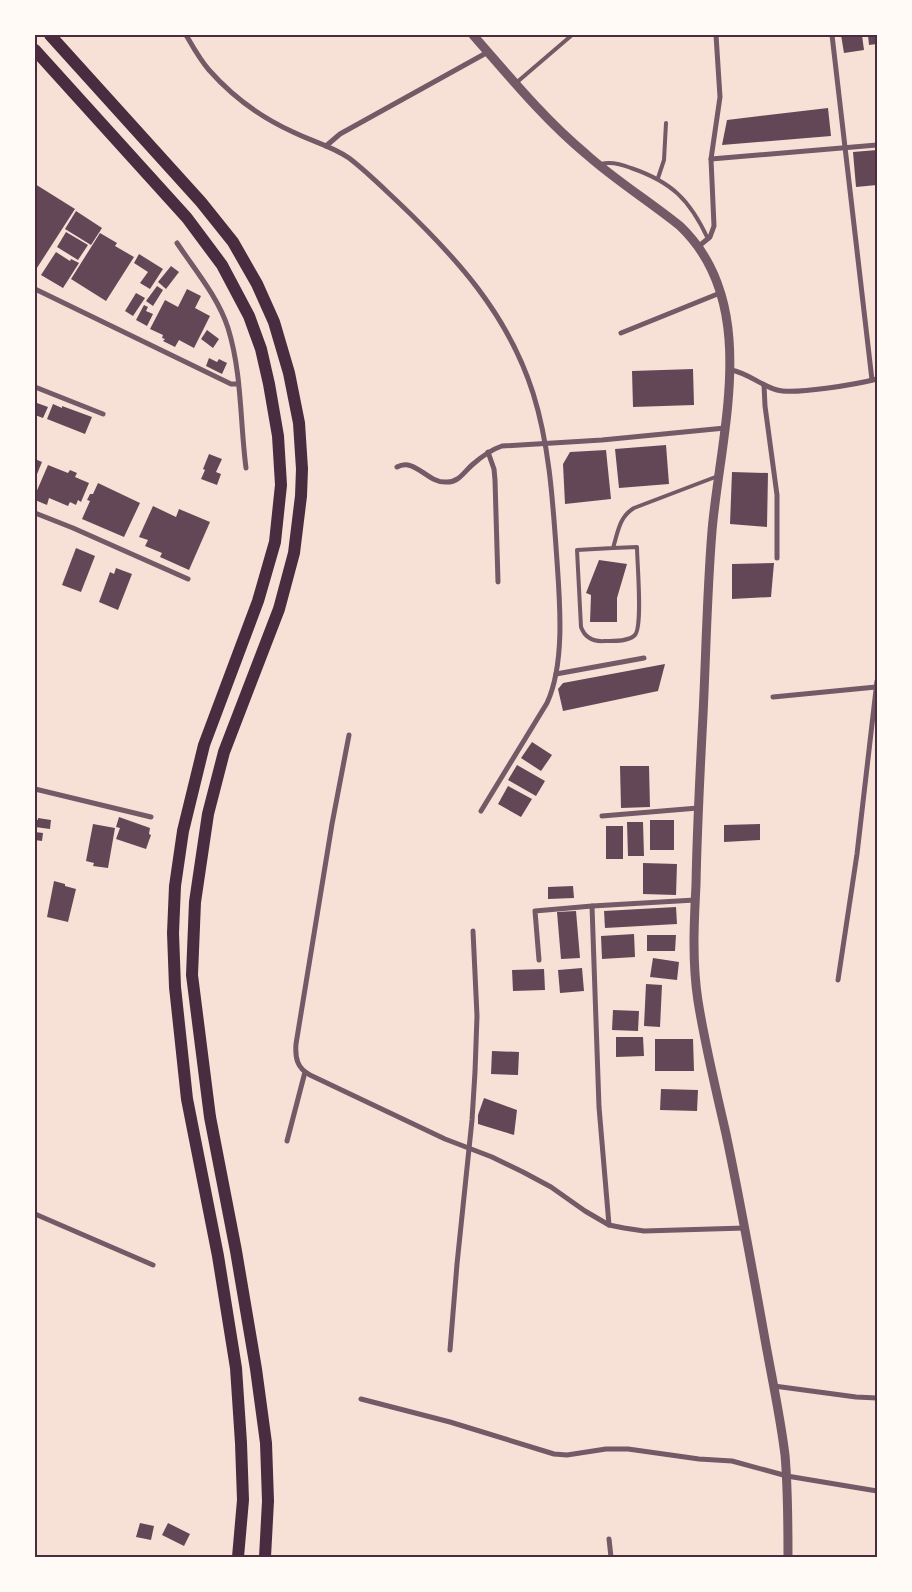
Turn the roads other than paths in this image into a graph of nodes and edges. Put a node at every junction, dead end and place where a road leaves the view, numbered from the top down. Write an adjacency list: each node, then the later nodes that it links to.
1 (50, 35): 71 (main road)
2 (186, 35): 12 (street)
3 (473, 35): 8 (street)
4 (572, 35): 9 (lane)
5 (716, 35): 14 (street)
6 (832, 35): 13 (street)
7 (35, 50): 70 (main road)
8 (488, 52): 9 (street); 12 (street)
9 (516, 83): 15 (street)
10 (666, 123): 16 (lane)
11 (877, 145): 13 (street)
12 (326, 146): 30 (street)
13 (844, 147): 14 (street); 24 (street)
14 (711, 159): 17 (street)
15 (599, 165): 16 (lane); 19 (street)
16 (658, 178): 17 (lane)
17 (708, 239): 19 (street)
18 (177, 243): 25 (street)
19 (699, 246): 21 (street)
20 (35, 289): 25 (street)
21 (720, 293): 22 (street); 23 (street)
22 (621, 333)
23 (730, 370): 26 (street); 29 (street)
24 (874, 379): 26 (street)
25 (238, 384): 33 (street)
26 (764, 385): 37 (street)
27 (35, 387): 28 (street)
28 (103, 414)
29 (725, 428): 30 (street); 34 (street)
30 (545, 443): 31 (street); 41 (street)
31 (488, 452): 32 (street); 39 (street)
32 (397, 467)
33 (246, 468)
34 (718, 476): 36 (lane); 47 (street)
35 (35, 513): 38 (street)
36 (613, 548): 36 (lane)
37 (777, 558)
38 (188, 579)
39 (498, 582)
40 (644, 658): 41 (street)
41 (556, 674): 48 (street)
42 (877, 681): 43 (street)
43 (876, 686): 44 (street); 55 (street)
44 (773, 697)
45 (349, 735): 56 (street)
46 (35, 789): 50 (street)
47 (698, 808): 49 (street); 51 (street)
48 (481, 811)
49 (602, 816)
50 (151, 817)
51 (695, 900): 52 (street); 61 (street)
52 (592, 906): 54 (street); 60 (street)
53 (473, 931): 58 (street)
54 (539, 960)
55 (838, 980)
56 (304, 1072): 57 (street); 58 (street)
57 (286, 1141)
58 (469, 1148): 60 (street); 63 (street)
59 (35, 1214): 62 (street)
60 (609, 1225): 61 (street)
61 (746, 1228): 64 (street)
62 (153, 1265)
63 (450, 1350)
64 (774, 1386): 65 (street); 67 (street)
65 (877, 1398)
66 (361, 1399): 67 (street)
67 (787, 1476): 68 (street); 73 (street)
68 (877, 1491)
69 (609, 1539): 72 (street)
70 (238, 1557)
71 (265, 1557)
72 (611, 1557)
73 (788, 1557)

